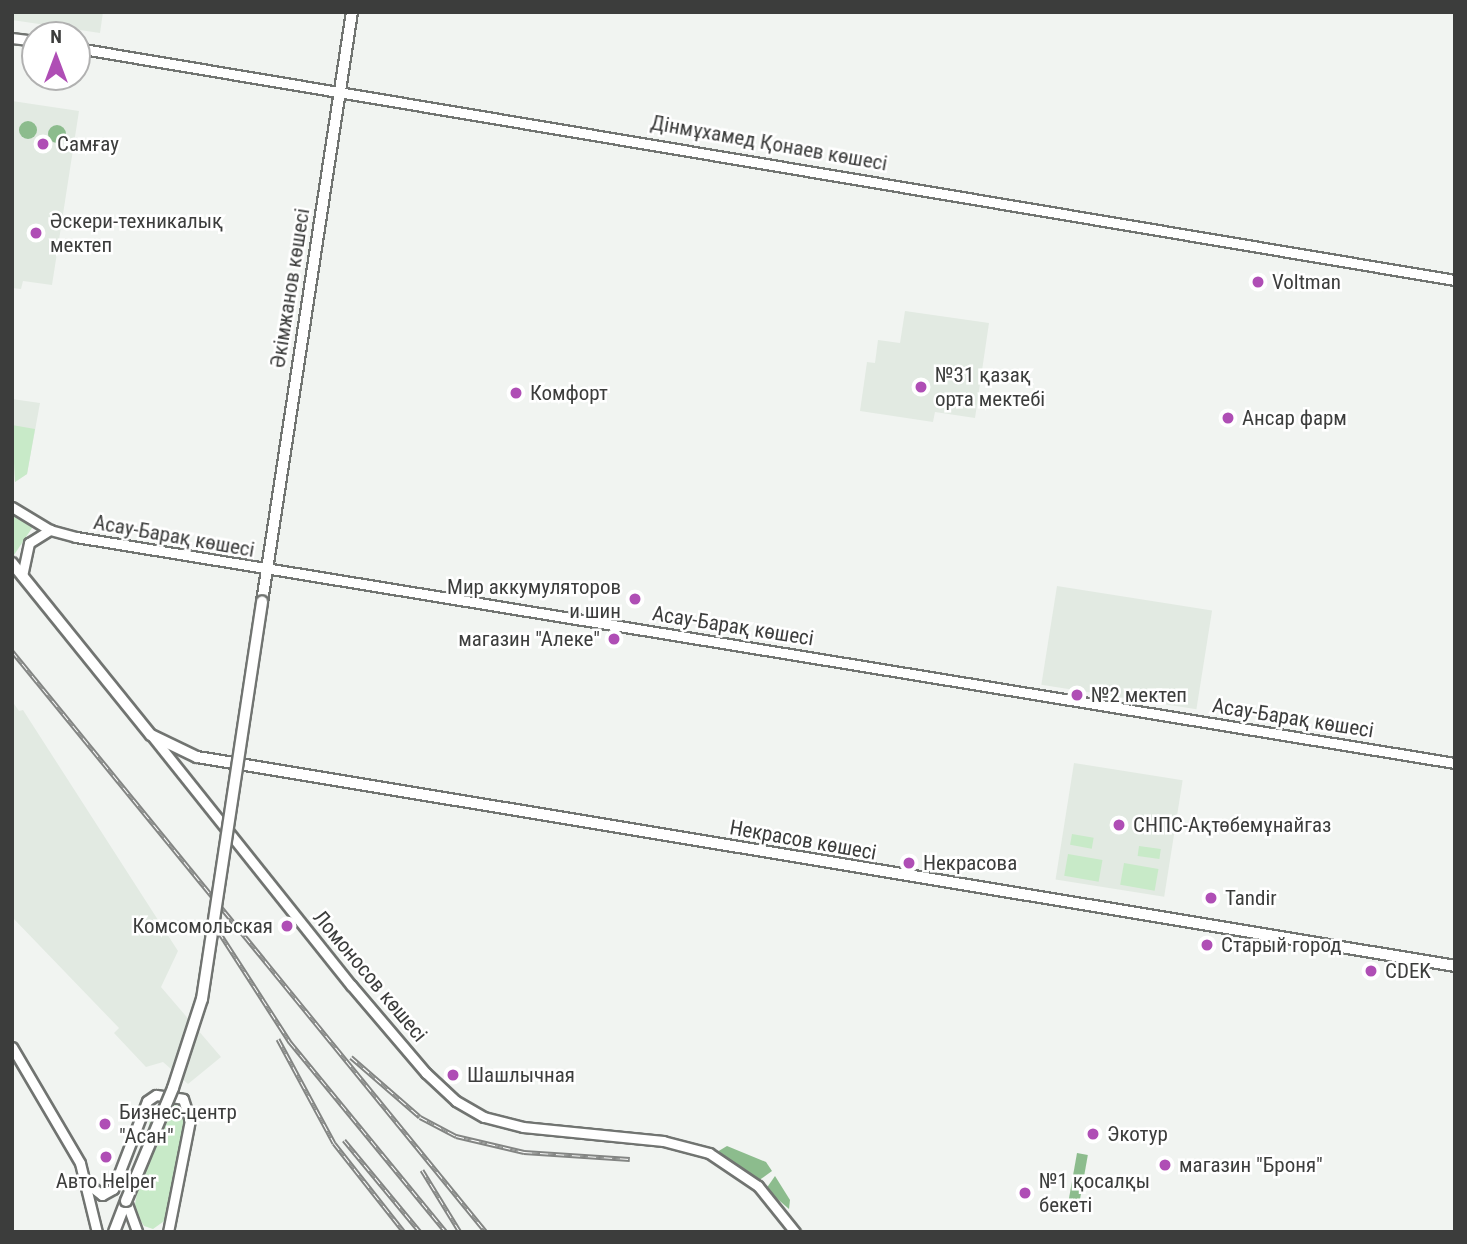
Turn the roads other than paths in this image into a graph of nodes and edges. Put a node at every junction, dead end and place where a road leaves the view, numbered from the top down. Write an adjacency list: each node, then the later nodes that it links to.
1 (352, 12): 3 (main road, Әкімжанов көшесі)
2 (91, 50): 3 (street, Дінмұхамед Қонаев көшесі)
3 (340, 91): 4 (street, Дінмұхамед Қонаев көшесі); 8 (main road, Әкімжанов көшесі)
4 (1455, 280)
5 (12, 507): 6 (street, Асау-Барақ көшесі)
6 (50, 530): 8 (street, Асау-Барақ көшесі); 9 (street)
7 (12, 563): 9 (main road, Ломоносов көшесі)
8 (267, 570): 11 (street, Асау-Барақ көшесі); 15 (main road, Әкімжанов көшесі, bridge)
9 (22, 576): 10 (main road, Ломоносов көшесі)
10 (151, 735): 12 (main road, Некрасов көшесі); 20 (street, Ломоносов көшесі)
11 (1455, 763)
12 (1455, 966)
13 (12, 1047): 14 (street)
14 (88, 1184): 16 (street); 17 (street)
15 (126, 1201): 18 (main road, Әкімжанов көшесі); 19 (street)
16 (167, 1231)
17 (97, 1232)
18 (114, 1232)
19 (137, 1232)
20 (795, 1232)

